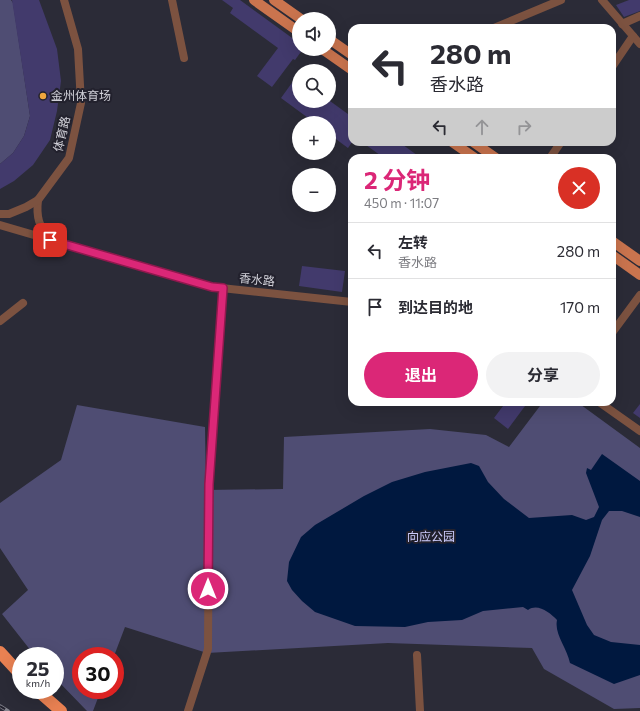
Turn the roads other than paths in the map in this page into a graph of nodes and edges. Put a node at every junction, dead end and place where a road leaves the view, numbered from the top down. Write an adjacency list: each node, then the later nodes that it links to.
1 (64, 0): 24 (street, 体育路)
2 (172, 0): 17 (street)
3 (254, 0): 11 (main road)
4 (274, 0): 7 (main road)
5 (561, 0): 9 (street)
6 (602, 0): 10 (street)
7 (292, 13)
8 (640, 16): 10 (street)
9 (504, 24)
10 (622, 24): 12 (street)
11 (292, 27)
12 (633, 36): 14 (street); 18 (street)
13 (336, 44): 15 (main road)
14 (640, 44)
15 (348, 52)
16 (332, 56): 19 (main road)
17 (184, 58)
18 (616, 61)
19 (348, 67)
20 (458, 146): 22 (main road)
21 (479, 146): 23 (main road)
22 (469, 154)
23 (490, 154)
24 (38, 200): 25 (street, 体育路); 27 (street)
25 (0, 214)
26 (0, 225): 27 (street, 香水路)
27 (50, 240): 32 (street, 香水路)
28 (616, 244): 30 (main road)
29 (616, 258): 31 (main road)
30 (640, 261)
31 (640, 275)
32 (223, 288): 34 (street, 香水路); 45 (street)
33 (640, 295): 37 (street)
34 (348, 302)
35 (23, 304): 36 (street)
36 (0, 321)
37 (616, 328)
38 (605, 406): 39 (street)
39 (640, 431)
40 (0, 652): 42 (highway)
41 (417, 655): 46 (street)
42 (12, 665)
43 (47, 699): 44 (highway)
44 (61, 711)
45 (188, 711)
46 (420, 711)

